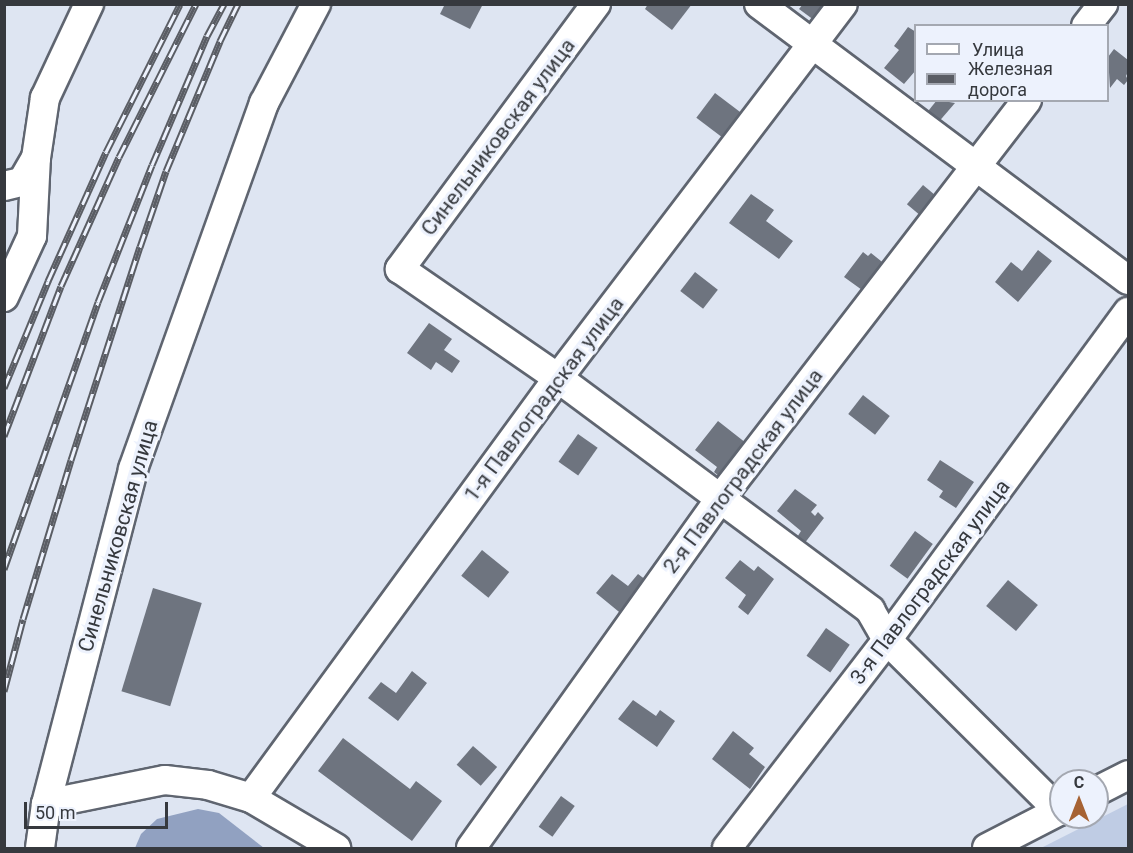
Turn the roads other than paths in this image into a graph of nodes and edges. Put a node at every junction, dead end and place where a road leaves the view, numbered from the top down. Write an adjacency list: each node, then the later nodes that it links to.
1 (89, 4): 10 (street)
2 (316, 4): 23 (street, Синельниковская улица)
3 (596, 4): 16 (street, Синельниковская улица)
4 (759, 4): 8 (street)
5 (843, 4): 8 (street, 1-я Павлоградская улица)
6 (1103, 4): 7 (street)
7 (1088, 24)
8 (811, 45): 11 (street); 16 (street, 1-я Павлоградская улица)
9 (1025, 102): 11 (street, 2-я Павлоградская улица)
10 (36, 158): 12 (street); 14 (street)
11 (975, 166): 13 (street); 17 (street, 2-я Павлоградская улица)
12 (4, 186)
13 (1128, 280)
14 (4, 297)
15 (1128, 312): 18 (street, 3-я Павлоградская улица)
16 (558, 378): 17 (street); 21 (street, 1-я Павлоградская улица)
17 (718, 500): 18 (street); 28 (street, 2-я Павлоградская улица)
18 (888, 640): 22 (street); 29 (street, 3-я Павлоградская улица)
19 (1128, 775): 20 (street)
20 (1109, 785)
21 (251, 798): 23 (street); 27 (street)
22 (1049, 800)
23 (46, 804): 26 (street, Синельниковская улица)
24 (1049, 818): 25 (street)
25 (1006, 844)
26 (40, 849)
27 (336, 849)
28 (471, 849)
29 (727, 849)

